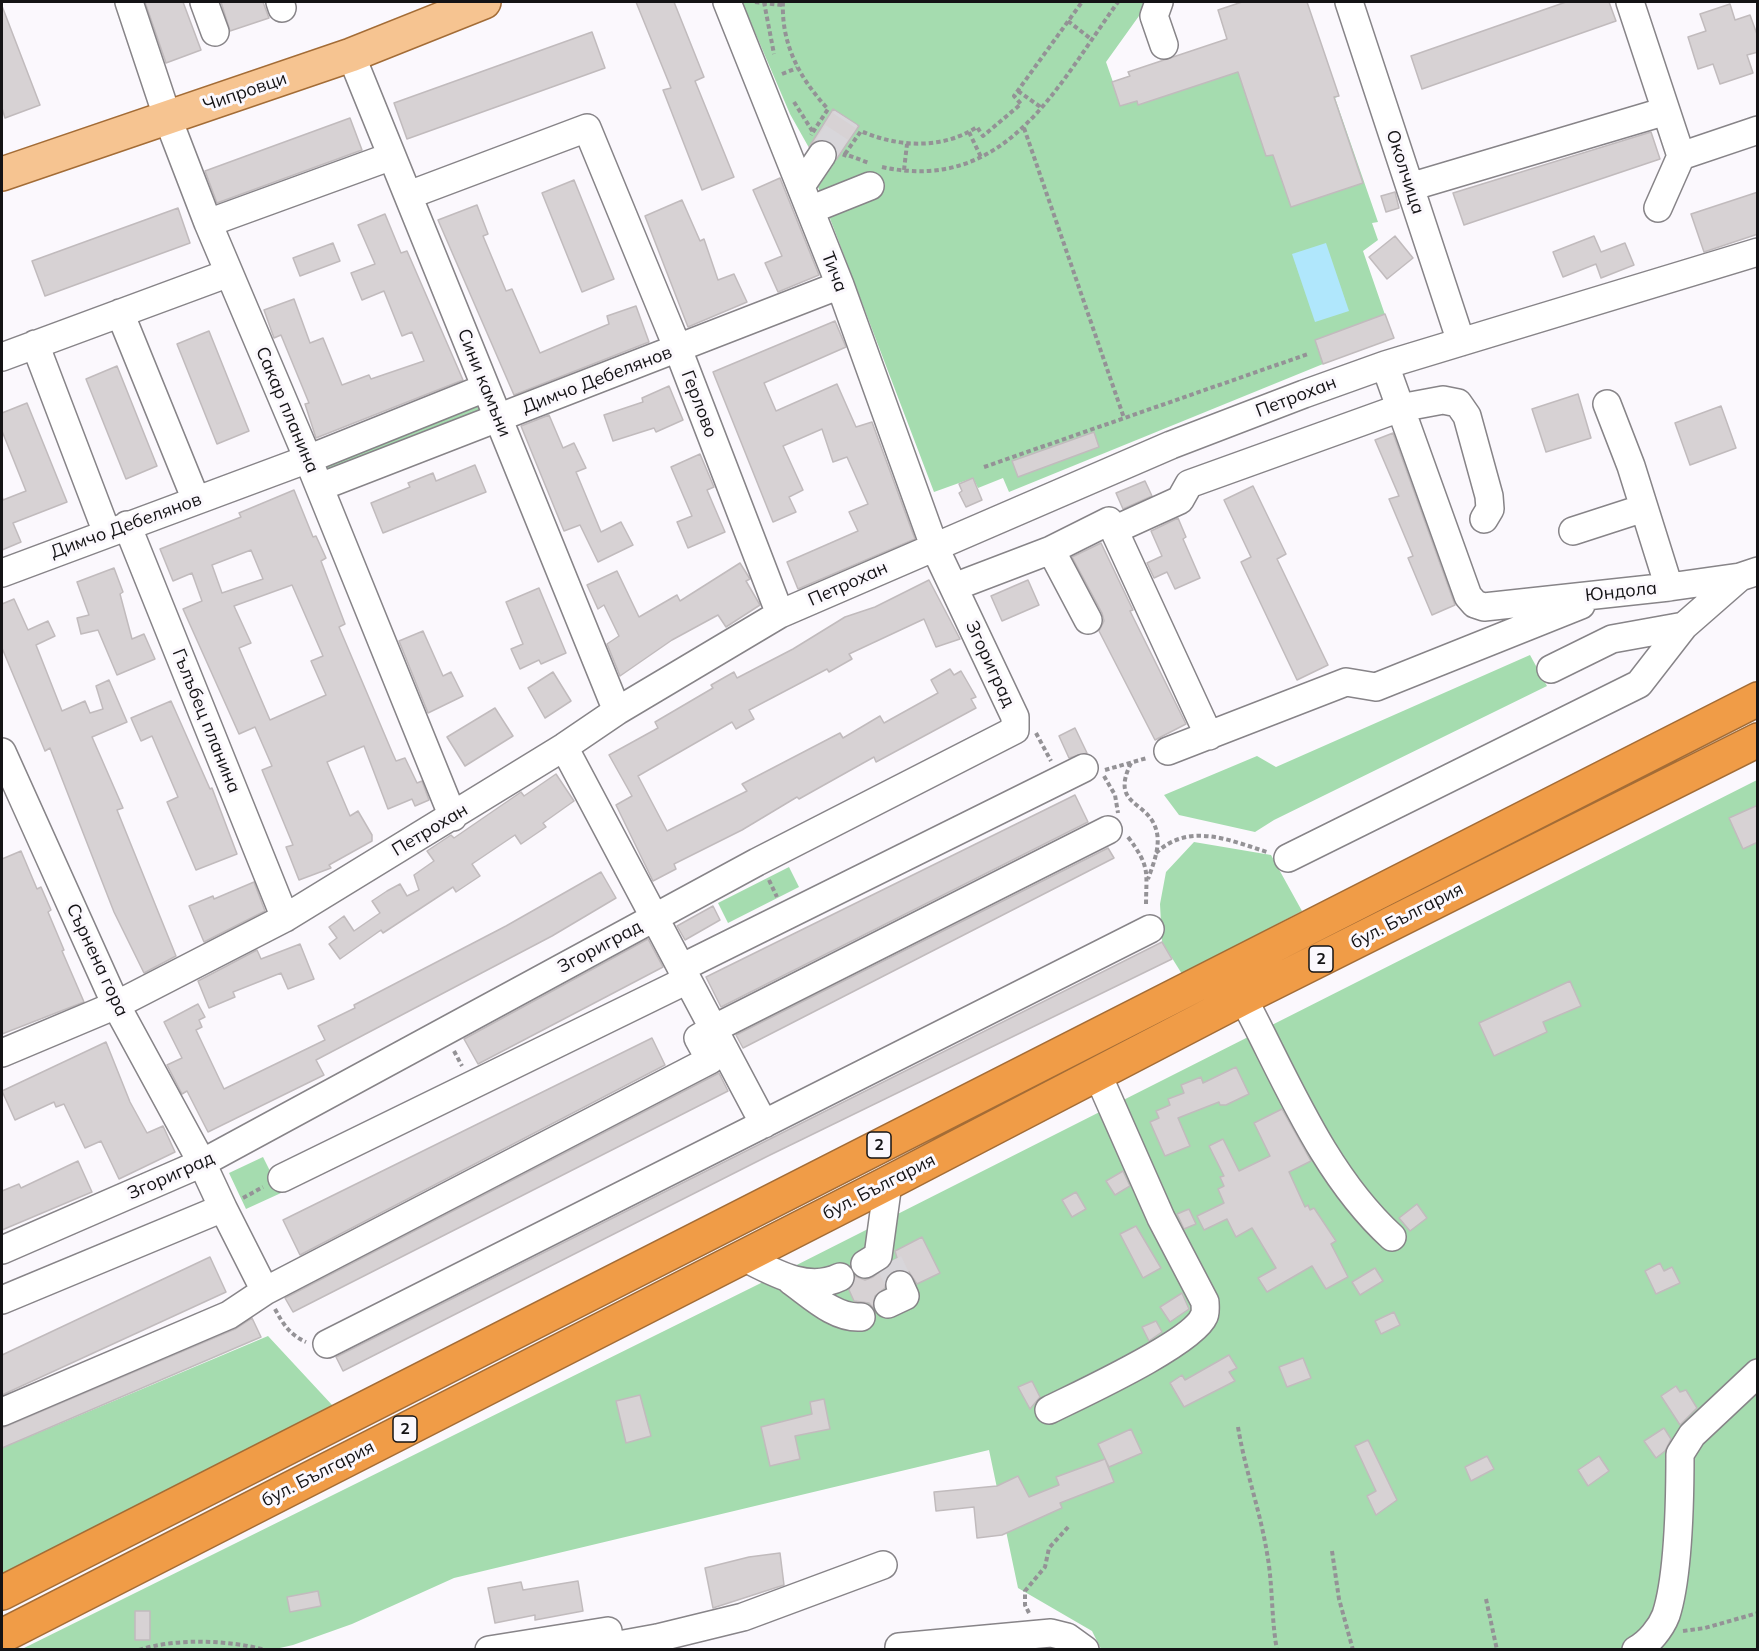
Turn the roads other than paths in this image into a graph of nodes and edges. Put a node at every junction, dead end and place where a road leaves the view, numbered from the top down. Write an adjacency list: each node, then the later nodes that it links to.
1 (129, 2): 12 (street, Сакар планина)
2 (204, 2): 8 (street)
3 (484, 2): 10 (main road, Чипровци)
4 (727, 2): 21 (street, Тича)
5 (1159, 2): 9 (street)
6 (1349, 2): 19 (street, Околчица)
7 (1630, 2): 11 (street)
8 (215, 32)
9 (1164, 45)
10 (351, 55): 12 (main road, Чипровци); 15 (street, Сини камъни)
11 (1666, 111): 16 (street); 19 (street)
12 (168, 119): 17 (main road, Чипровци); 23 (street, Сакар планина)
13 (1758, 130): 16 (street)
14 (826, 149): 21 (street)
15 (392, 156): 20 (street, Сини камъни); 23 (street)
16 (1682, 156): 22 (street)
17 (2, 174)
18 (870, 186): 21 (street)
19 (1410, 187): 28 (street, Околчица)
20 (409, 195): 30 (street, Герлово); 33 (street, Сини камъни)
21 (805, 198): 26 (street, Тича)
22 (1658, 208)
23 (208, 223): 25 (street, Сакар планина)
24 (1758, 252): 28 (street, Петрохан)
25 (229, 273): 27 (street); 37 (street, Сакар планина)
26 (840, 285): 30 (street, Димчо Дебелянов); 45 (street, Тича)
27 (120, 313): 29 (street); 39 (street)
28 (1461, 342): 32 (street, Петрохан)
29 (35, 344): 31 (street); 42 (street, Гълъбец планина)
30 (678, 349): 36 (street, Димчо Дебелянов); 52 (street, Герлово)
31 (2, 357)
32 (1385, 365): 35 (street); 45 (street, Петрохан)
33 (485, 388): 36 (street, Сини камъни); 37 (street, Димчо Дебелянов)
34 (1607, 404): 40 (street)
35 (1400, 408): 41 (street); 43 (street); 51 (street, Юндола)
36 (497, 418): 38 (street, Димчо Дебелянов); 57 (street, Сини камъни)
37 (308, 459): 38 (street, Сакар планина); 39 (street, Димчо Дебелянов)
38 (320, 487): 64 (street, Сакар планина)
39 (196, 500): 42 (street, Димчо Дебелянов)
40 (1644, 508): 44 (street); 49 (street)
41 (1484, 519)
42 (117, 529): 47 (street, Димчо Дебелянов); 67 (street, Гълъбец планина)
43 (1114, 530): 46 (street); 58 (street)
44 (1573, 531)
45 (934, 546): 50 (street, Згориград); 52 (street, Петрохан)
46 (1051, 550): 50 (street); 53 (street)
47 (2, 573)
48 (1749, 574): 49 (street, Юндола); 54 (street)
49 (1670, 586): 51 (street, Юндола)
50 (954, 588): 68 (street, Згориград)
51 (1614, 592): 58 (street)
52 (780, 614): 57 (street, Петрохан)
53 (1088, 620)
54 (1684, 626): 55 (street); 66 (street)
55 (1551, 669)
56 (1758, 699): 95 (highway, бул. България / 2)
57 (617, 711): 60 (street, Петрохан)
58 (1209, 735): 62 (street)
59 (1758, 740): 71 (highway, бул. България / 2)
60 (564, 747): 64 (street, Петрохан); 68 (street)
61 (2, 752): 72 (street, Сърнена гора)
62 (1168, 752)
63 (1072, 774): 70 (street)
64 (453, 817): 67 (street, Петрохан)
65 (1111, 828): 73 (street)
66 (1287, 858)
67 (285, 918): 72 (street, Петрохан)
68 (654, 918): 70 (street); 77 (street, Згориград)
69 (1150, 929): 76 (street)
70 (684, 974): 73 (street); 78 (street)
71 (1243, 998): 75 (highway, бул. България / 2); 81 (street)
72 (116, 1005): 74 (street, Петрохан); 77 (street, Сърнена гора)
73 (713, 1029): 76 (street); 87 (street)
74 (2, 1053)
75 (1097, 1073): 79 (highway, бул. България / 2); 92 (street)
76 (764, 1124): 90 (street)
77 (202, 1163): 80 (street, Сърнена гора); 82 (street, Згориград)
78 (282, 1178)
79 (888, 1183): 83 (highway, бул. България / 2); 84 (street)
80 (223, 1208): 87 (street, Сърнена гора); 88 (street)
81 (1392, 1237)
82 (2, 1250)
83 (743, 1257): 86 (street); 96 (highway, бул. България / 2)
84 (884, 1272)
85 (840, 1277): 86 (street)
86 (790, 1280): 89 (street)
87 (265, 1291): 93 (street)
88 (2, 1300)
89 (861, 1317)
90 (327, 1344)
91 (1758, 1373): 99 (street)
92 (1049, 1410)
93 (2, 1412)
94 (883, 1565): 98 (street)
95 (2, 1593)
96 (68, 1601): 97 (highway, бул. България / 2); 101 (highway)
97 (2, 1636)
98 (600, 1640): 102 (street)
99 (1645, 1642)
100 (899, 1647): 103 (street)
101 (9, 1650)
102 (489, 1650)
103 (1085, 1650)

